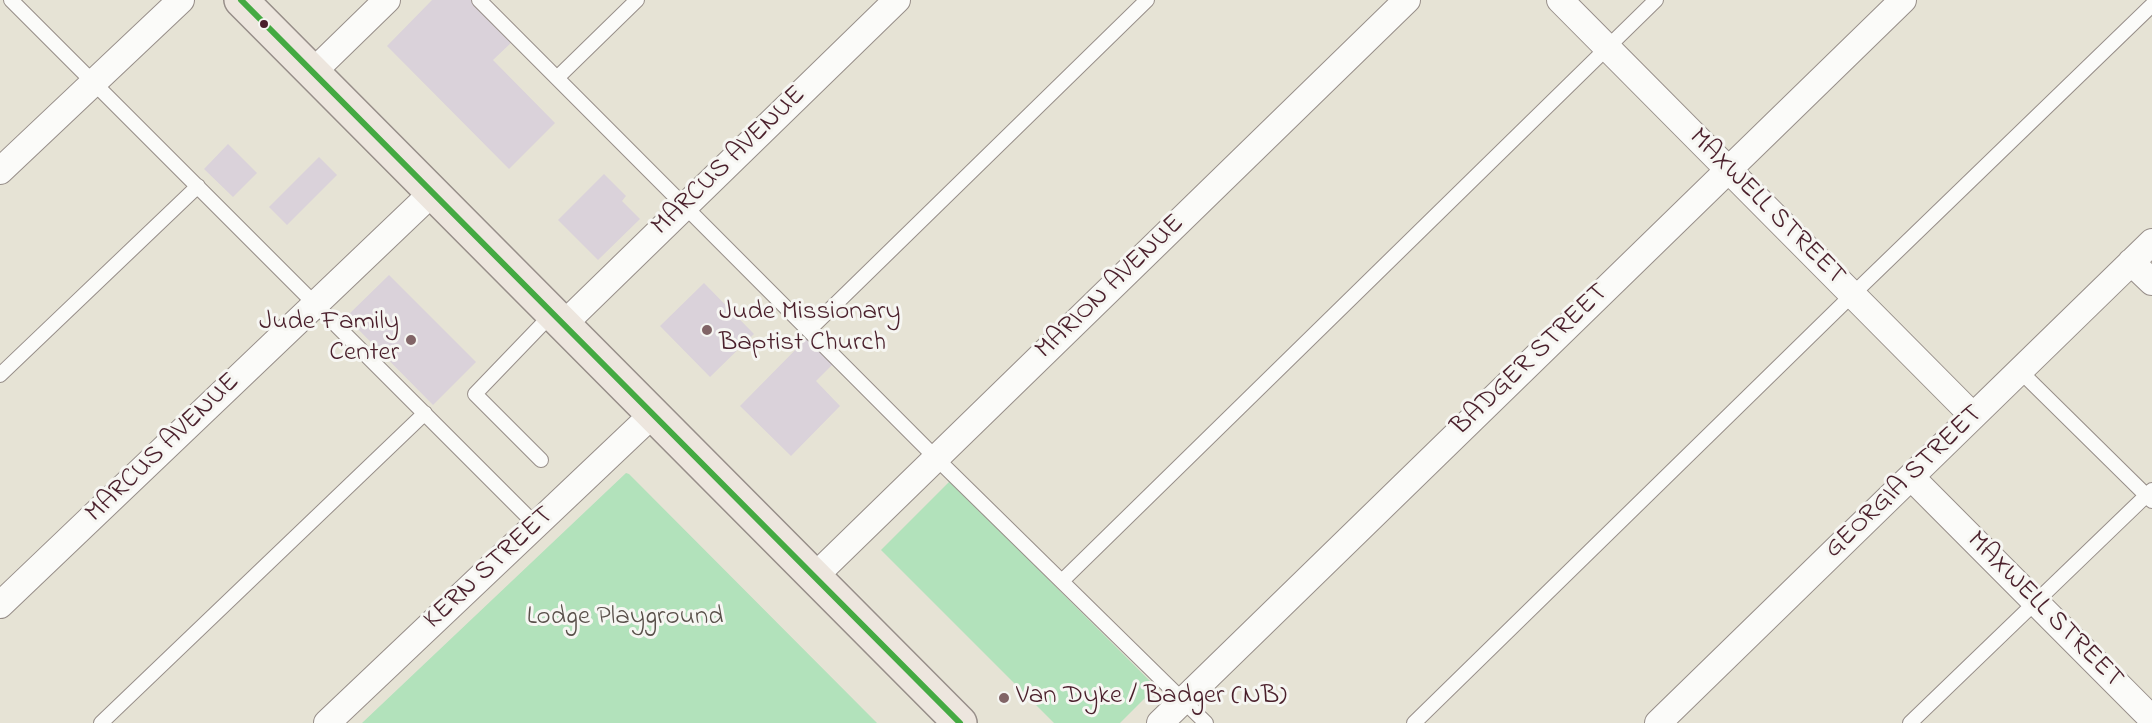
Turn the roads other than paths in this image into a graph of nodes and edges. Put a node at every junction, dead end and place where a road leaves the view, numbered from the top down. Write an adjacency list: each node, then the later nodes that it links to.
1 (11, 0): 17 (lane)
2 (181, 0): 17 (street)
3 (241, 0): 15 (main road)
4 (387, 0): 15 (street)
5 (479, 0): 16 (lane)
6 (637, 0): 16 (lane)
7 (897, 0): 22 (street, MARCUS AVENUE)
8 (1148, 0): 29 (lane)
9 (1407, 0): 35 (street, MARION AVENUE)
10 (1560, 0): 14 (street, MAXWELL STREET)
11 (1656, 0): 14 (lane)
12 (1903, 0): 18 (street, BADGER STREET)
13 (2152, 5): 26 (lane)
14 (1607, 48): 18 (street, MAXWELL STREET); 41 (lane)
15 (312, 72): 21 (main road)
16 (556, 78): 22 (lane)
17 (94, 82): 19 (street); 20 (lane)
18 (1728, 170): 26 (street, MAXWELL STREET); 44 (street, BADGER STREET)
19 (0, 171)
20 (198, 186): 27 (lane); 31 (lane)
21 (432, 193): 27 (street, MARCUS AVENUE); 28 (main road)
22 (684, 206): 28 (street, MARCUS AVENUE); 29 (lane)
23 (2152, 242): 24 (street, GEORGIA STREET)
24 (2131, 262): 25 (street); 30 (street, GEORGIA STREET)
25 (2152, 282)
26 (1852, 295): 34 (street, MAXWELL STREET); 51 (lane)
27 (316, 303): 32 (lane); 43 (street, MARCUS AVENUE)
28 (558, 319): 33 (main road); 36 (lane)
29 (809, 330): 35 (lane)
30 (2020, 371): 34 (street, GEORGIA STREET); 38 (lane)
31 (0, 375)
32 (425, 413): 39 (lane); 46 (lane)
33 (653, 414): 39 (street, KERN STREET); 40 (main road)
34 (1973, 416): 37 (street, GEORGIA STREET)
35 (936, 458): 40 (street, MARION AVENUE); 41 (lane)
36 (541, 460)
37 (1911, 477): 42 (street, MAXWELL STREET); 52 (street, GEORGIA STREET)
38 (2150, 495): 42 (lane)
39 (536, 525): 47 (street, KERN STREET)
40 (814, 577): 48 (main road)
41 (1062, 581): 44 (lane)
42 (2036, 602): 45 (street, MAXWELL STREET); 53 (lane)
43 (0, 605)
44 (1183, 700): 49 (street, BADGER STREET); 50 (lane)
45 (2147, 719)
46 (101, 723)
47 (327, 723)
48 (960, 723)
49 (1160, 723)
50 (1206, 723)
51 (1414, 723)
52 (1658, 723)
53 (1910, 723)

